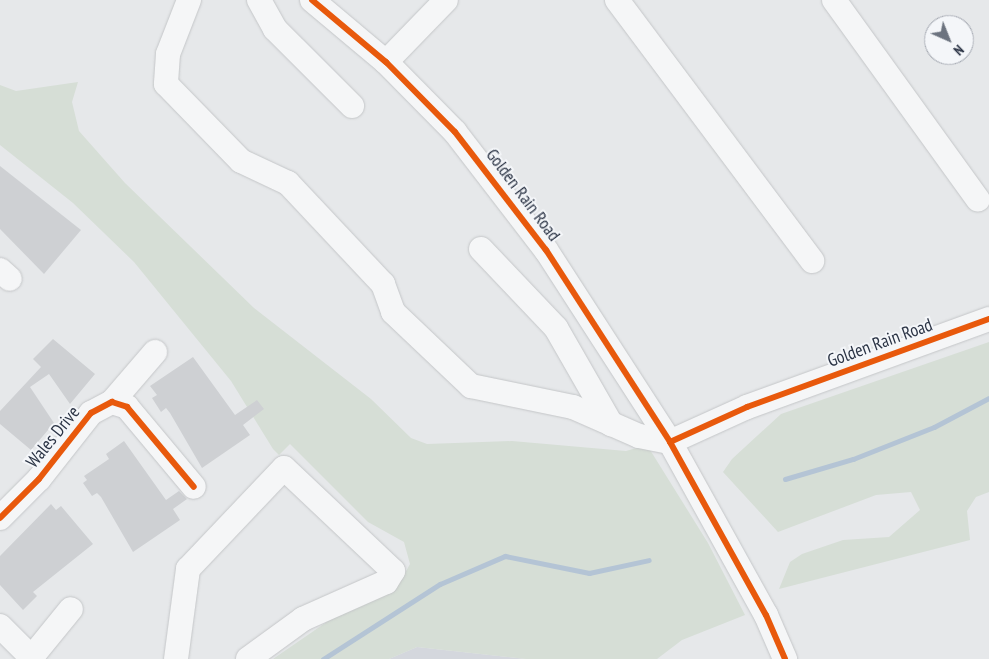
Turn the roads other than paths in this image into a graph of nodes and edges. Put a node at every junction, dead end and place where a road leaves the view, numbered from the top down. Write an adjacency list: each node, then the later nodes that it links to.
1 (189, 0): 15 (street)
2 (259, 0): 8 (street)
3 (312, 0): 7 (street, Golden Rain Road)
4 (446, 0): 7 (street)
5 (617, 0): 11 (street)
6 (834, 0): 9 (street)
7 (386, 62): 16 (street, Golden Rain Road)
8 (352, 106)
9 (978, 200)
10 (481, 249): 15 (street)
11 (812, 261)
12 (989, 320): 16 (street, Golden Rain Road)
13 (156, 352): 14 (street)
14 (112, 402): 17 (street); 18 (street, Wales Drive)
15 (610, 424): 16 (street)
16 (670, 442): 24 (street, Golden Rain Road)
17 (194, 487)
18 (0, 518)
19 (71, 609): 21 (street)
20 (0, 626): 21 (street)
21 (32, 658)
22 (176, 659): 23 (street)
23 (248, 659)
24 (784, 659)

